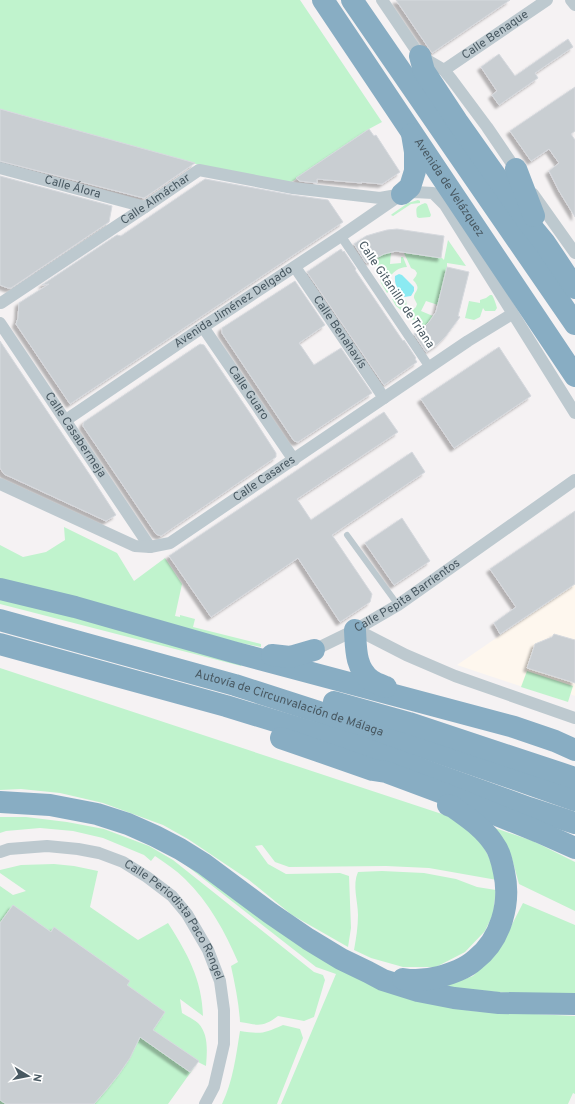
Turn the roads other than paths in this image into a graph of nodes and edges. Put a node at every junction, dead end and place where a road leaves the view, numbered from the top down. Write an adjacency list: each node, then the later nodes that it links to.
1 (323, 0): 9 (highway, Avenida de Velázquez)
2 (352, 0): 25 (highway)
3 (382, 0): 7 (street)
4 (547, 0): 8 (street, Calle Benaque)
5 (571, 0): 6 (street)
6 (575, 5)
7 (420, 56): 8 (street); 17 (highway)
8 (444, 70): 11 (street)
9 (411, 131): 12 (highway); 15 (highway, Avenida de Velázquez)
10 (0, 168): 14 (street, Calle Álora)
11 (516, 169): 17 (highway); 18 (street)
12 (402, 194): 13 (street, Calle Almáchar); 14 (street, Calle Almáchar); 16 (street, Avenida Jiménez Delgado)
13 (445, 205): 15 (highway); 22 (street)
14 (146, 207): 21 (street, Calle Almáchar)
15 (471, 221): 28 (highway, Avenida de Velázquez)
16 (341, 236): 19 (street, Avenida Jiménez Delgado); 27 (street, Calle Gitanillo de Triana)
17 (545, 243): 20 (highway)
18 (575, 253)
19 (295, 267): 26 (street, Avenida Jiménez Delgado); 29 (street, Calle Benahavís)
20 (575, 288)
21 (0, 302): 23 (street)
22 (512, 314): 27 (street, Calle Casares); 30 (street)
23 (0, 318)
24 (0, 323): 31 (street, Calle Casabermeja)
25 (575, 324)
26 (203, 327): 31 (street, Avenida Jiménez Delgado); 32 (street, Calle Guaro)
27 (430, 368): 29 (street, Calle Casares)
28 (575, 376)
29 (384, 398): 32 (street, Calle Casares)
30 (575, 413)
31 (66, 420): 36 (street, Calle Casabermeja)
32 (294, 460): 36 (street, Calle Casares)
33 (575, 480): 38 (street, Calle Pepita Barrientos)
34 (0, 484): 36 (street, Calle Casares)
35 (347, 535): 38 (lane)
36 (150, 547)
37 (0, 589): 43 (highway)
38 (398, 605): 40 (street, Calle Pepita Barrientos)
39 (0, 620): 45 (highway, Autovía de Circunvalación de Málaga)
40 (355, 630): 42 (street); 46 (highway); 47 (street, Calle Pepita Barrientos)
41 (0, 644): 44 (highway, Autovía de Circunvalación de Málaga)
42 (314, 650): 43 (highway)
43 (233, 652): 46 (highway)
44 (37, 654): 49 (highway); 53 (highway, Autovía de Circunvalación de Málaga)
45 (132, 657): 50 (highway); 51 (highway, Autovía de Circunvalación de Málaga)
46 (410, 698): 48 (highway)
47 (575, 718)
48 (575, 750)
49 (372, 770): 54 (highway); 56 (highway)
50 (575, 778)
51 (575, 800)
52 (0, 802): 56 (highway)
53 (575, 823)
54 (575, 848)
55 (0, 852): 58 (street, Calle Periodista Paco Rengel)
56 (368, 972): 57 (highway)
57 (575, 1004)
58 (204, 1104)

